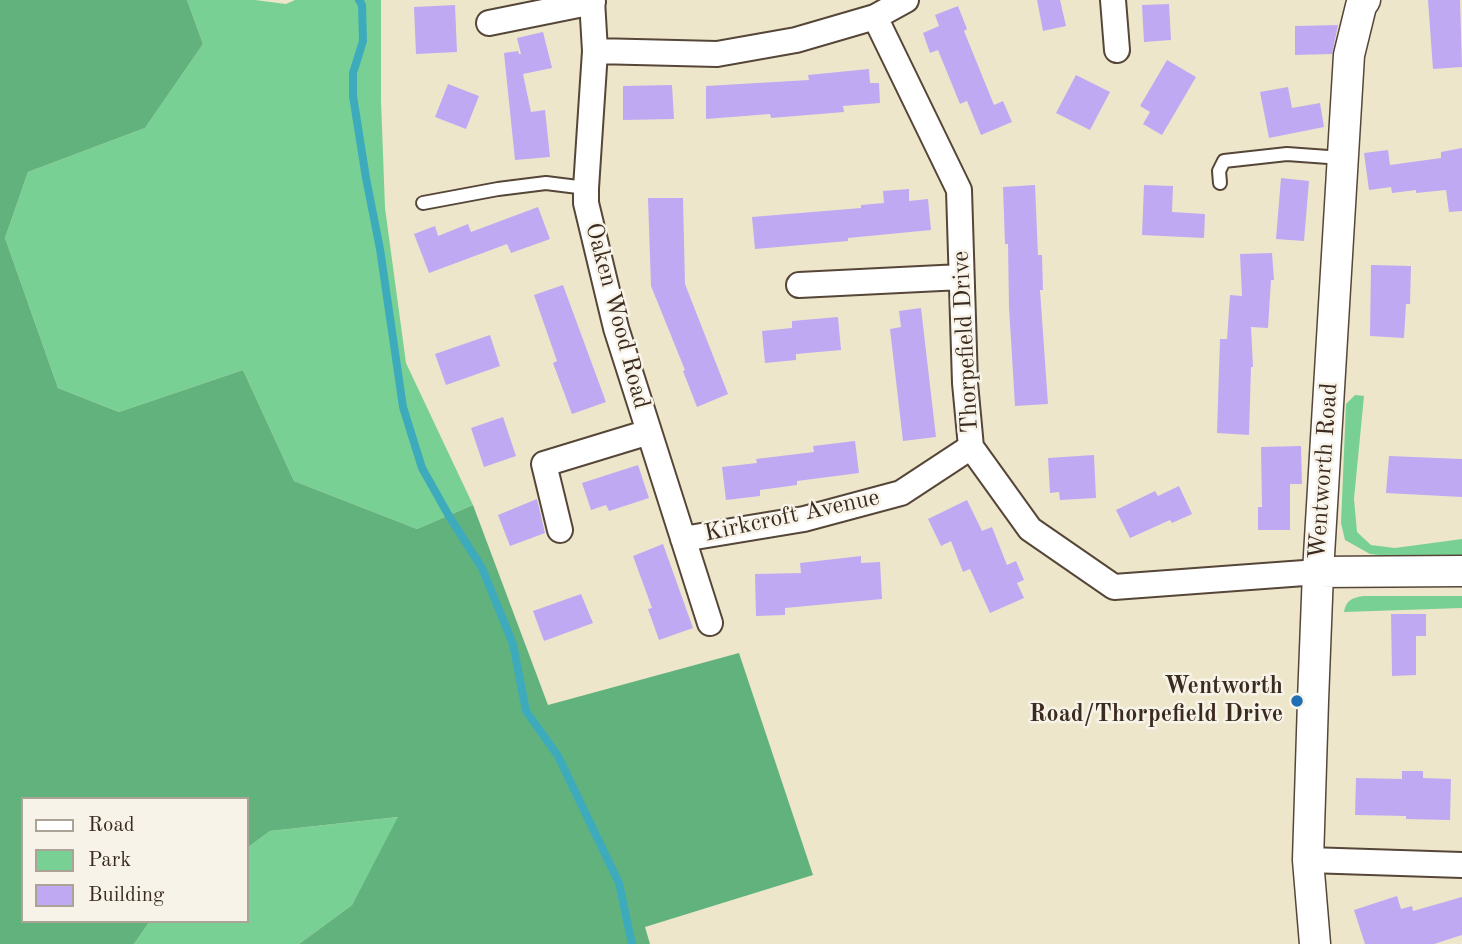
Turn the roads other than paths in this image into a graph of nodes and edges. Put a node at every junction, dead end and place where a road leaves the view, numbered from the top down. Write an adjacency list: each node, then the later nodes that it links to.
1 (906, 0): 5 (street)
2 (1113, 0): 7 (street)
3 (1365, 0): 9 (street, Wentworth Road)
4 (593, 1): 6 (street); 8 (street, Oaken Wood Road)
5 (875, 17): 8 (street); 13 (street, Thorpefield Drive)
6 (489, 23)
7 (1117, 50)
8 (595, 51): 11 (street, Oaken Wood Road)
9 (1343, 158): 10 (lane); 20 (street, Wentworth Road)
10 (1220, 183)
11 (586, 188): 12 (lane); 15 (street, Oaken Wood Road)
12 (423, 203)
13 (961, 277): 14 (street); 16 (street, Thorpefield Drive)
14 (800, 285)
15 (649, 432): 17 (street); 18 (street, Oaken Wood Road)
16 (971, 446): 18 (street, Kirkcroft Avenue); 20 (street, Thorpefield Drive)
17 (560, 530)
18 (683, 539): 21 (street, Oaken Wood Road)
19 (1462, 571): 20 (street)
20 (1318, 572): 22 (street, Wentworth Road)
21 (709, 623)
22 (1308, 860): 23 (street); 24 (street, Wentworth Road)
23 (1462, 865)
24 (1315, 944)

